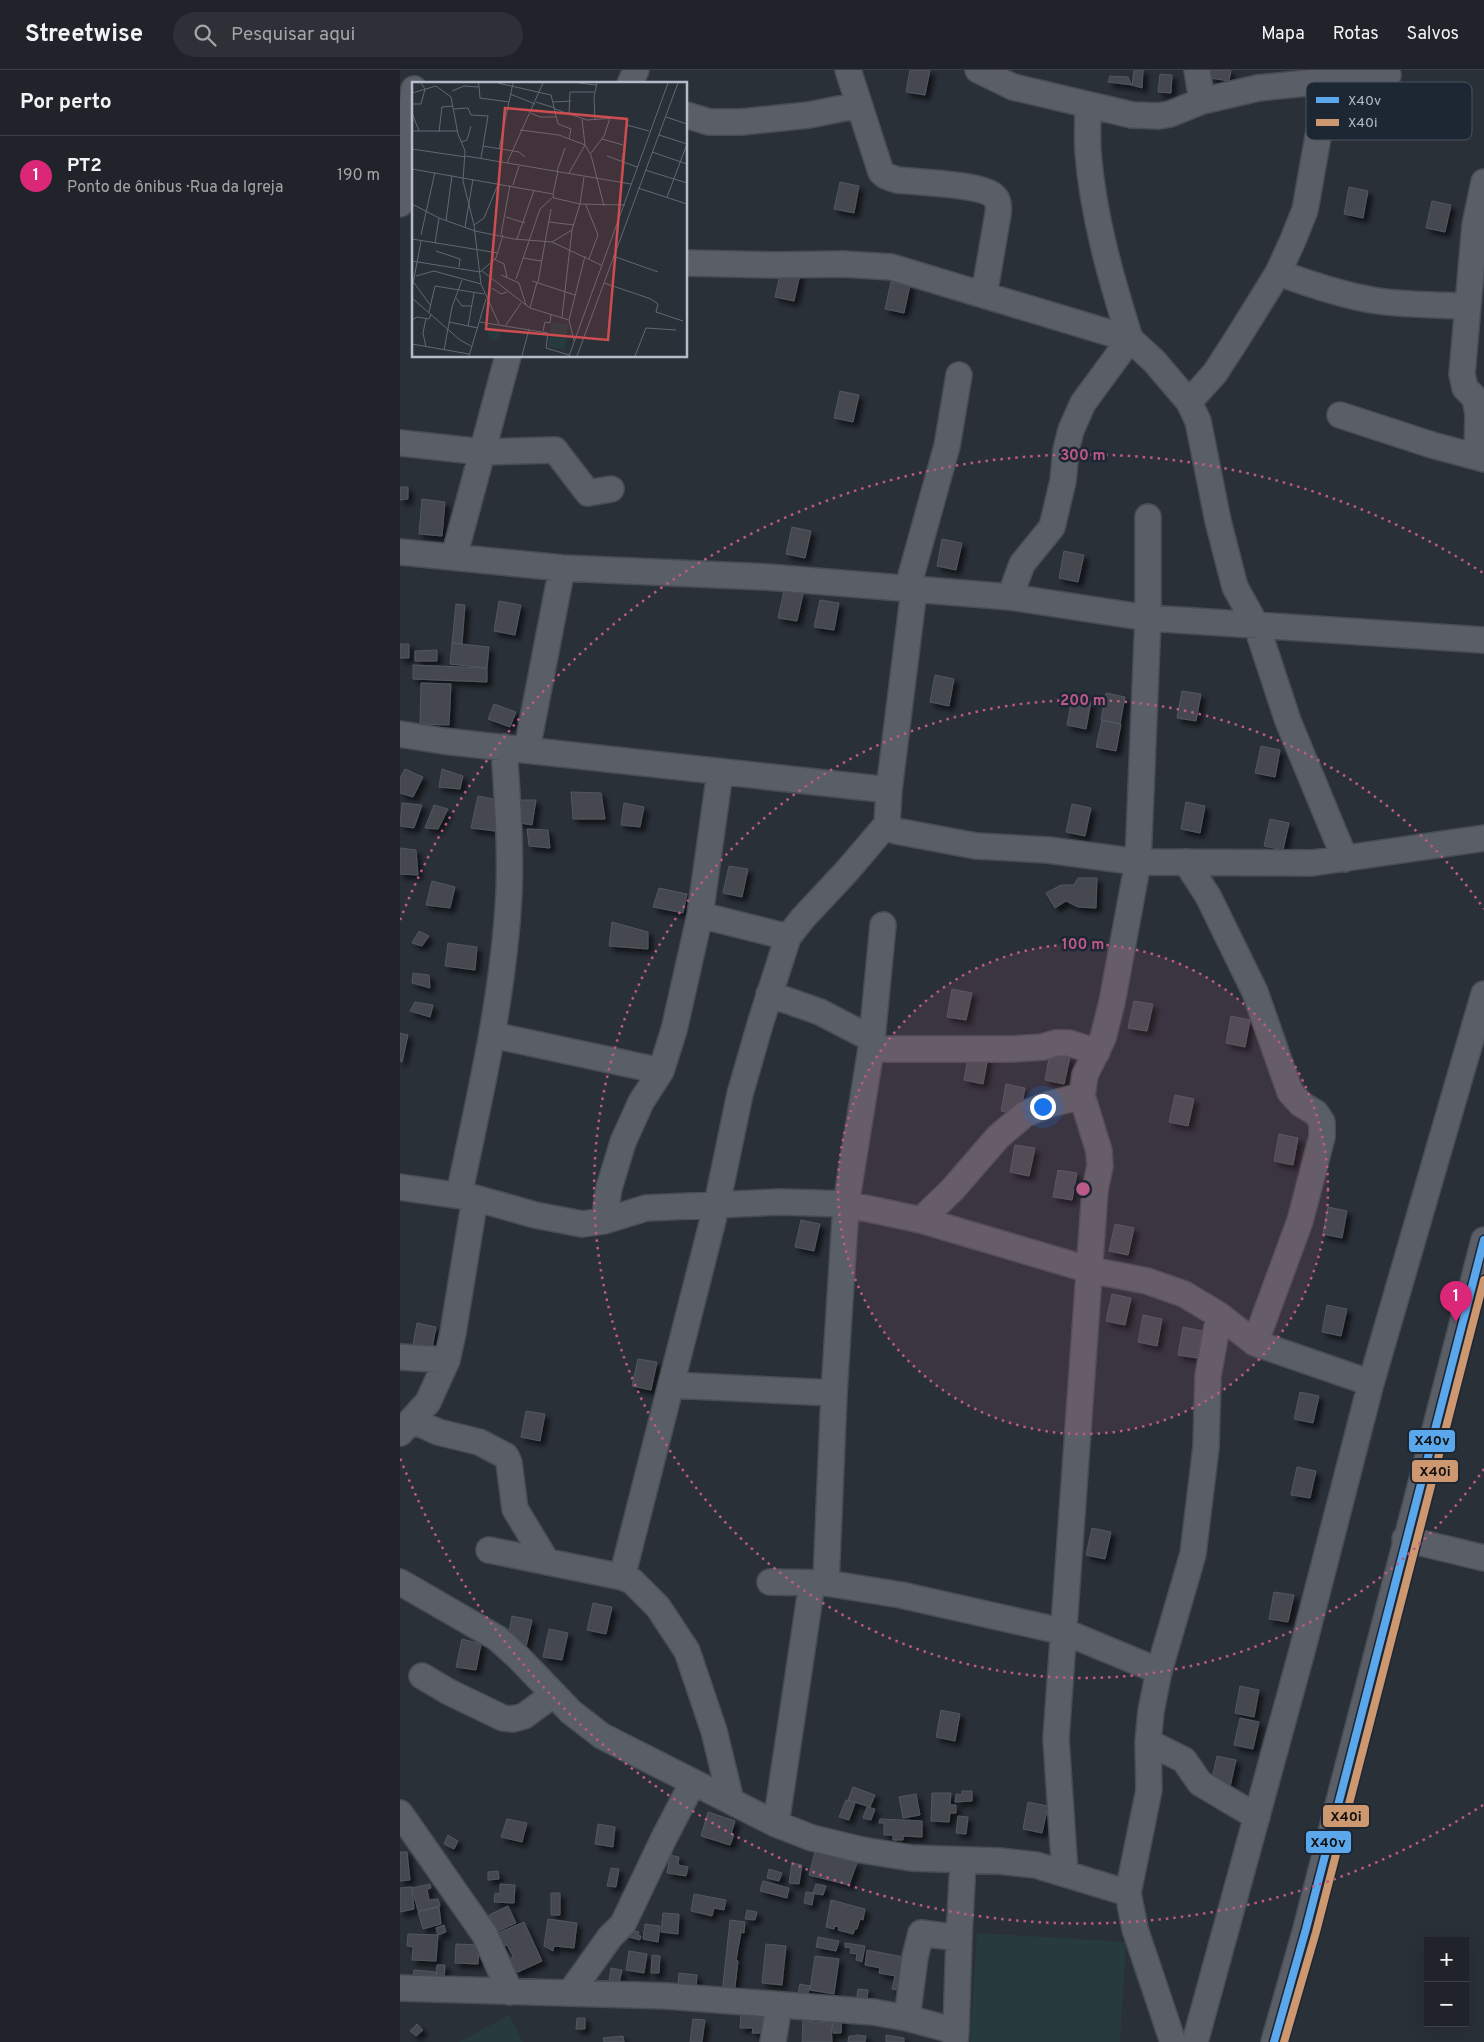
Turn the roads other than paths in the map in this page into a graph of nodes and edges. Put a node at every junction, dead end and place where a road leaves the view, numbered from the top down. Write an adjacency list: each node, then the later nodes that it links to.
1 (636, 70): 7 (street)
2 (848, 70): 12 (street)
3 (978, 70): 13 (street)
4 (1197, 70): 10 (street)
5 (1388, 75): 6 (street)
6 (1331, 81): 8 (street)
7 (631, 82)
8 (1321, 82)
9 (1306, 83): 10 (street)
10 (1202, 101): 13 (street)
11 (412, 105): 17 (street)
12 (859, 105): 14 (street); 20 (street)
13 (1088, 105): 22 (street)
14 (688, 116)
15 (1317, 140): 19 (street)
16 (1484, 182): 21 (street)
17 (400, 204)
18 (688, 263): 20 (street)
19 (1278, 273): 21 (street); 25 (street)
20 (984, 295): 22 (street)
21 (1466, 306): 29 (street)
22 (1130, 339): 25 (street); 36 (street)
23 (507, 358): 28 (street)
24 (959, 375): 35 (street)
25 (1189, 402): 38 (street)
26 (1340, 415): 29 (street)
27 (400, 443): 28 (street)
28 (483, 452): 30 (street); 33 (street)
29 (1480, 458)
30 (611, 490)
31 (1148, 517): 37 (street)
32 (400, 552): 33 (street)
33 (454, 557): 34 (street)
34 (562, 568): 35 (street); 41 (street)
35 (910, 590): 36 (street); 43 (street)
36 (1010, 597): 37 (street)
37 (1148, 618): 38 (street); 47 (street)
38 (1257, 627): 39 (street); 46 (street)
39 (1484, 640)
40 (400, 734): 41 (street)
41 (516, 748): 42 (street); 54 (street)
42 (720, 772): 43 (street); 49 (street)
43 (889, 790): 44 (street)
44 (887, 824): 47 (street); 51 (street)
45 (1484, 838): 46 (street)
46 (1345, 859): 48 (street)
47 (1138, 862): 48 (street); 56 (street)
48 (1186, 862): 69 (street)
49 (700, 915): 51 (street); 57 (street)
50 (883, 925): 55 (street)
51 (788, 937): 52 (street)
52 (769, 994): 55 (street); 61 (street)
53 (1484, 994): 72 (street)
54 (492, 1035): 57 (street); 60 (street)
55 (871, 1044): 56 (street); 62 (street)
56 (1097, 1052): 58 (street)
57 (661, 1071): 64 (street)
58 (1082, 1096): 63 (street); 66 (street)
59 (400, 1187): 60 (street)
60 (467, 1197): 64 (street); 71 (street)
61 (717, 1204): 62 (street); 64 (street); 73 (street)
62 (846, 1204): 63 (street); 74 (street)
63 (921, 1220): 66 (street)
64 (604, 1221)
65 (1484, 1240): 67 (street)
66 (1090, 1270): 68 (street); 84 (street)
67 (1476, 1301): 76 (street)
68 (1219, 1315): 69 (street); 85 (street)
69 (1254, 1343): 72 (street)
70 (400, 1357): 71 (street)
71 (447, 1360): 75 (street)
72 (1371, 1383): 92 (street)
73 (671, 1385): 74 (street); 80 (street)
74 (834, 1393): 83 (street)
75 (406, 1427): 79 (street)
76 (1405, 1539): 78 (street); 107 (street)
77 (489, 1550): 79 (street)
78 (1484, 1558)
79 (547, 1562): 80 (street)
80 (622, 1576): 90 (street)
81 (400, 1582): 87 (street)
82 (770, 1582): 83 (street)
83 (819, 1583): 84 (street); 93 (street)
84 (1065, 1632): 85 (street); 95 (street)
85 (1159, 1671): 88 (street)
86 (422, 1676): 87 (street)
87 (554, 1694): 89 (street)
88 (1148, 1742): 92 (street); 96 (street)
89 (693, 1782): 90 (street); 100 (street)
90 (731, 1801): 93 (street)
91 (400, 1813): 99 (street)
92 (1257, 1818): 106 (street)
93 (776, 1824): 94 (street)
94 (963, 1860): 95 (street); 97 (street)
95 (1064, 1874): 96 (street)
96 (1128, 1894): 105 (street)
97 (959, 1938): 102 (street); 103 (street)
98 (400, 1988): 99 (street)
99 (510, 1992): 100 (street)
100 (570, 1993): 101 (street)
101 (779, 2004): 102 (street); 104 (street)
102 (907, 2018): 103 (street)
103 (956, 2036)
104 (773, 2042)
105 (1174, 2042)
106 (1195, 2042)
107 (1274, 2042)

